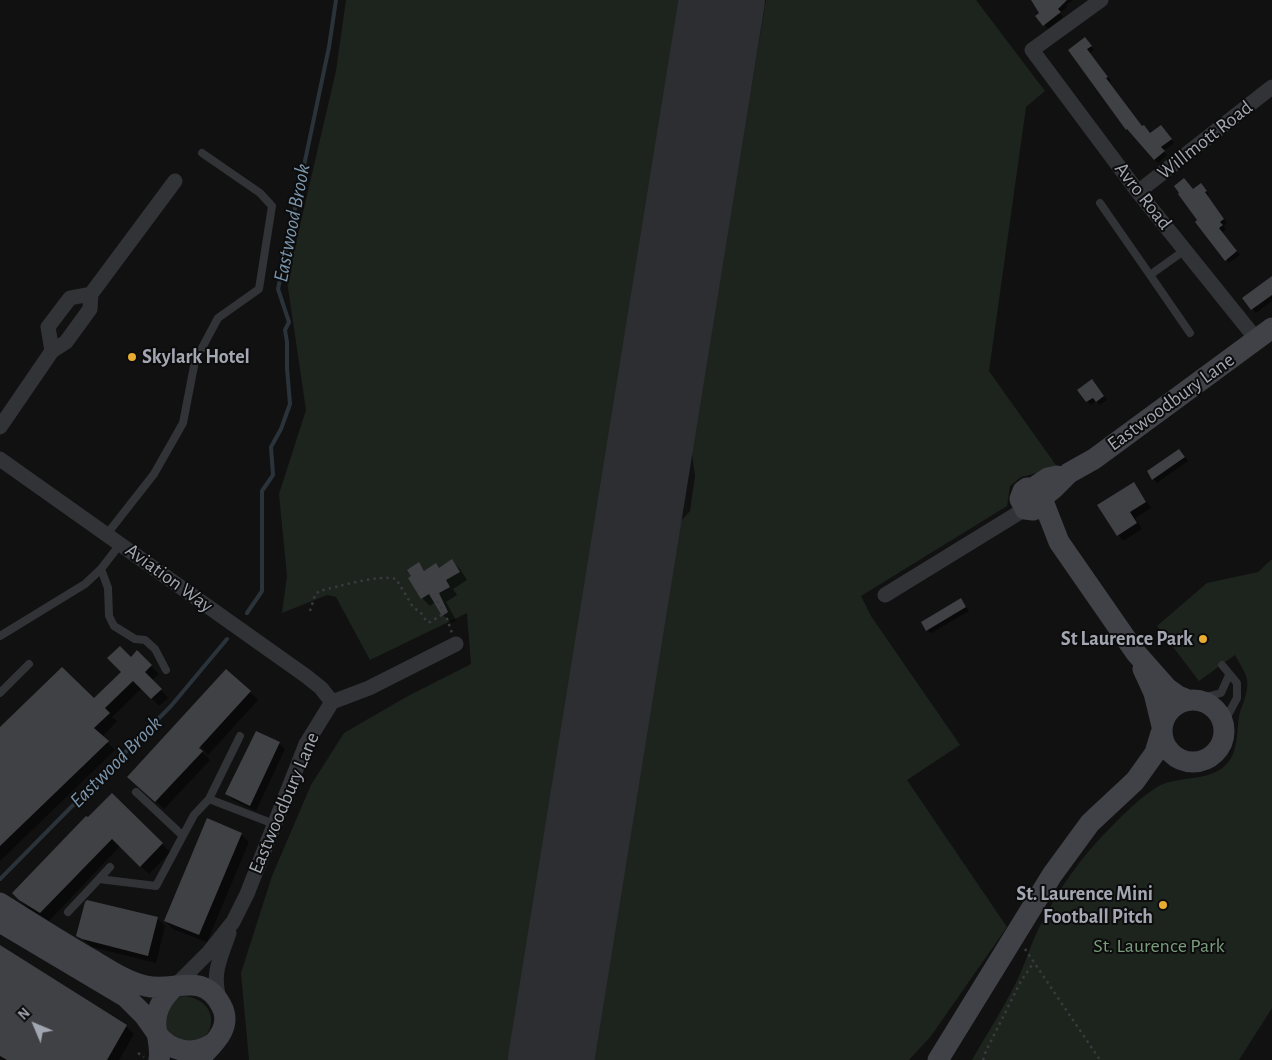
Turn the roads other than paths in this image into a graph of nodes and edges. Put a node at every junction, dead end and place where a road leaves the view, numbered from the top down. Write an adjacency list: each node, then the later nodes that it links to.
1 (1101, 0): 5 (street, Avro Road)
2 (1272, 87): 5 (street, Willmott Road)
3 (202, 153): 16 (lane)
4 (175, 181): 9 (street)
5 (1138, 192): 7 (street, Avro Road)
6 (1100, 203): 8 (lane)
7 (1185, 250): 8 (lane); 11 (street, Avro Road)
8 (1150, 275): 10 (lane)
9 (91, 294): 12 (street); 12 (street)
10 (1190, 333)
11 (1264, 334): 15 (street, Eastwoodbury Lane)
12 (52, 351): 13 (street)
13 (0, 427)
14 (0, 459): 16 (street, Aviation Way)
15 (1032, 500): 19 (street, Eastwoodbury Lane); 22 (street)
16 (107, 534): 17 (street, Aviation Way)
17 (121, 543): 18 (lane); 29 (street, Aviation Way)
18 (101, 569): 20 (lane); 25 (lane)
19 (885, 595)
20 (0, 636)
21 (456, 644): 29 (street)
22 (1136, 653): 28 (street); 31 (street)
23 (29, 664): 27 (lane)
24 (1222, 665): 26 (lane)
25 (166, 670)
26 (1229, 675): 28 (lane); 30 (lane)
27 (0, 693)
28 (1193, 700): 30 (street); 31 (street)
29 (332, 702): 37 (street, Eastwoodbury Lane)
30 (1223, 724): 33 (street)
31 (1162, 729): 33 (street); 34 (street)
32 (240, 736): 36 (lane)
33 (1188, 761): 34 (street)
34 (1135, 781): 51 (street)
35 (136, 792): 38 (lane)
36 (209, 799): 37 (lane); 38 (lane)
37 (274, 824): 44 (street, Eastwoodbury Lane)
38 (182, 834): 40 (lane)
39 (110, 867): 40 (lane)
40 (99, 879): 42 (lane)
41 (0, 903): 45 (street)
42 (68, 912)
43 (0, 922): 47 (street)
44 (233, 922): 45 (street, Eastwoodbury Lane); 46 (street, Eastwoodbury Lane)
45 (175, 986): 46 (street); 47 (street, Eastwoodbury Lane)
46 (221, 1005): 48 (street, Eastwoodbury Lane)
47 (157, 1033): 48 (street); 49 (street, Eastwoodbury Lane)
48 (217, 1040): 50 (street, Eastwoodbury Lane)
49 (159, 1060)
50 (198, 1060)
51 (938, 1060)

